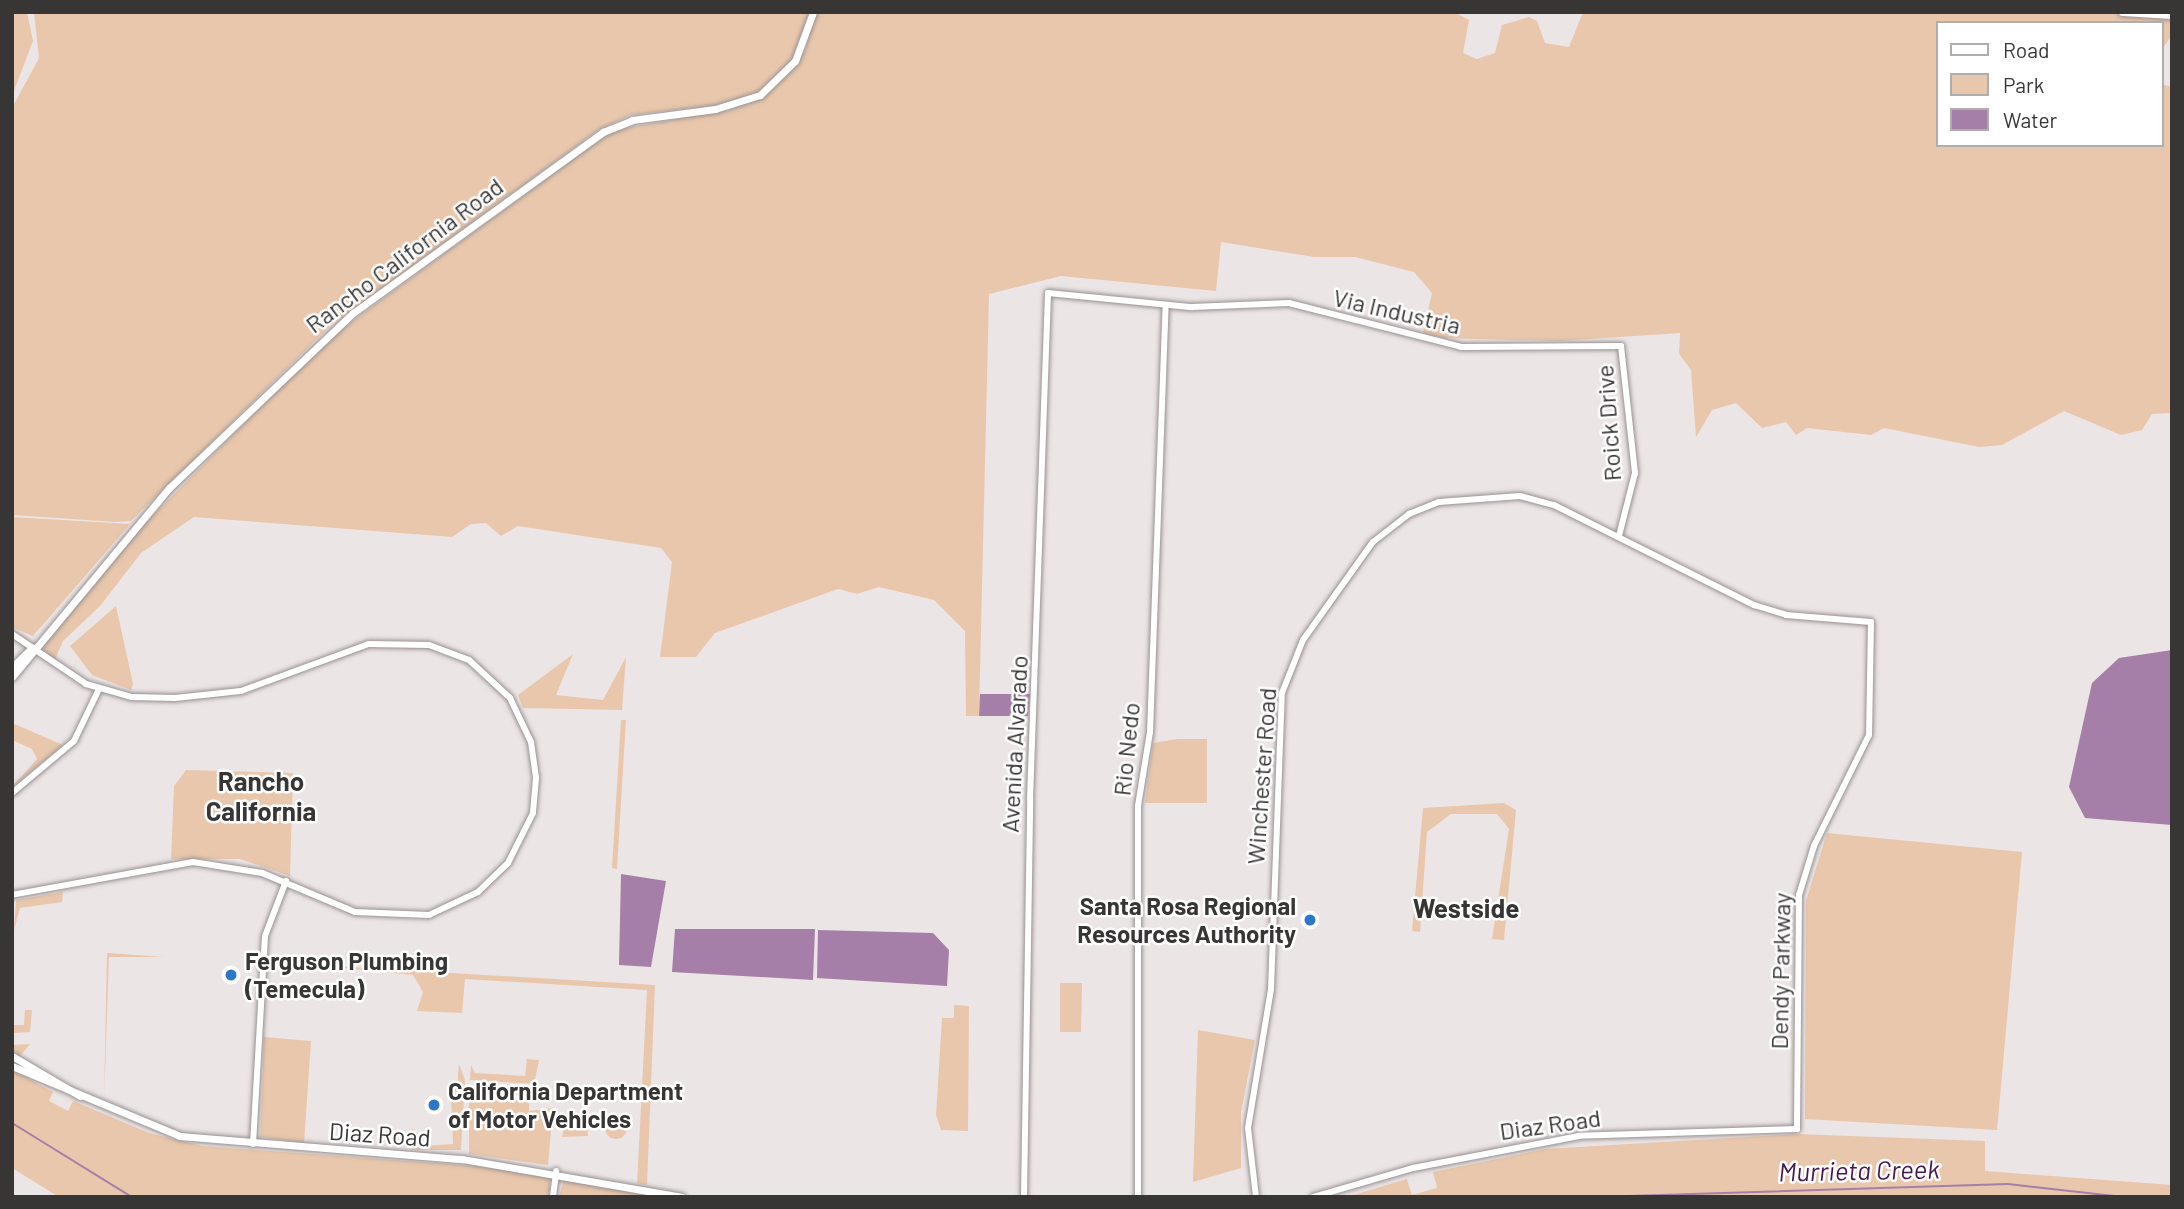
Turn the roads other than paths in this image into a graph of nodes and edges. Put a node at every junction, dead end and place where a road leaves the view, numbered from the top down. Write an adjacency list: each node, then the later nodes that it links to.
1 (813, 12): 10 (main road, Rancho California Road)
2 (2122, 12): 3 (main road)
3 (2172, 15)
4 (1048, 293): 5 (street, Via Industria); 25 (street, Avenida Alvarado)
5 (1166, 305): 6 (street, Via Industria); 26 (street, Rio Nedo)
6 (1621, 346): 7 (street, Roick Drive)
7 (1619, 536): 8 (street, Winchester Road); 27 (street, Winchester Road)
8 (1871, 622): 20 (street, Dendy Parkway)
9 (12, 634): 10 (street)
10 (33, 648): 11 (main road, Rancho California Road); 12 (main road, Rancho California Road); 13 (street)
11 (12, 667)
12 (12, 677)
13 (99, 689): 14 (street); 15 (street)
14 (12, 793)
15 (286, 881): 16 (street); 21 (street)
16 (12, 895)
17 (12, 1056): 19 (main road, Diaz Road)
18 (12, 1066): 19 (main road, Diaz Road)
19 (80, 1096): 21 (main road, Diaz Road)
20 (1797, 1129): 28 (street, Diaz Road)
21 (253, 1145): 22 (main road, Diaz Road)
22 (556, 1171): 23 (street); 24 (main road, Diaz Road)
23 (553, 1197)
24 (682, 1197)
25 (1024, 1197)
26 (1138, 1197)
27 (1256, 1197)
28 (1313, 1197)

